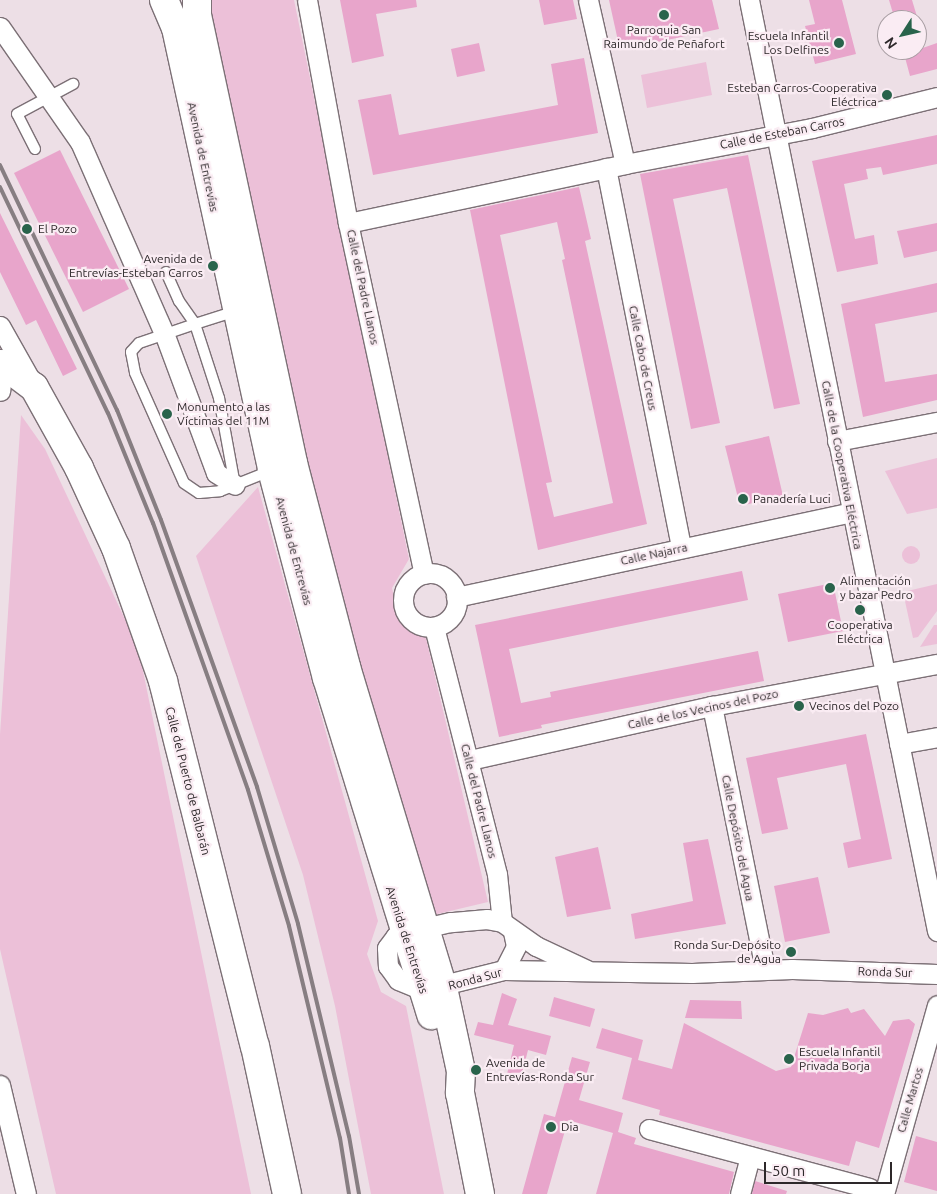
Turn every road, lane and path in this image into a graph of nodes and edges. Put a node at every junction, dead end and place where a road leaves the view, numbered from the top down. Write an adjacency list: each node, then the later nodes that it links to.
1 (164, 0): 16 (main road, Avenida de Entrevías)
2 (197, 0): 25 (main road, Avenida de Entrevías)
3 (307, 0): 14 (street, Calle del Padre Llanos)
4 (588, 0): 12 (street)
5 (749, 0): 10 (street, Calle de la Cooperativa Eléctrica)
6 (0, 27): 8 (street)
7 (73, 84): 8 (lane)
8 (50, 96): 11 (lane); 19 (street)
9 (937, 97): 10 (street, Calle de Esteban Carros)
10 (776, 134): 12 (street, Calle de Esteban Carros); 24 (street, Calle de la Cooperativa Eléctrica)
11 (35, 149)
12 (625, 164): 13 (street, Calle de Esteban Carros)
13 (606, 168): 14 (street, Calle de Esteban Carros); 28 (street, Calle Cabo de Creus)
14 (348, 223): 29 (street, Calle del Padre Llanos)
15 (166, 272): 17 (lane)
16 (236, 311): 17 (lane); 25 (main road, Avenida de Entrevías)
17 (195, 324): 19 (lane); 26 (lane)
18 (0, 326): 21 (street, Calle del Puerto de Balbarán)
19 (164, 333): 26 (street); 26 (lane)
20 (1, 362): 21 (main road, Calle del Puerto de Balbarán); 22 (street, Calle del Puerto de Balbarán)
21 (34, 387): 53 (main road, Calle del Puerto de Balbarán)
22 (0, 391)
23 (937, 422): 24 (street)
24 (837, 442): 27 (street, Calle de la Cooperativa Eléctrica)
25 (283, 466): 26 (lane); 40 (main road, Avenida de Entrevías)
26 (235, 485)
27 (851, 512): 28 (street, Calle Najarra); 33 (street, Calle de la Cooperativa Eléctrica)
28 (681, 548): 30 (street, Calle Najarra)
29 (424, 574): 30 (street); 31 (street)
30 (456, 597): 31 (street)
31 (434, 627): 37 (street, Calle del Padre Llanos)
32 (937, 664): 33 (street, Calle de los Vecinos del Pozo)
33 (885, 675): 34 (street, Calle de los Vecinos del Pozo); 36 (street, Calle de la Cooperativa Eléctrica)
34 (712, 706): 37 (street, Calle de los Vecinos del Pozo); 43 (street, Calle Depósito del Agua)
35 (937, 736): 36 (street)
36 (899, 744): 38 (street, Calle de la Cooperativa Eléctrica)
37 (470, 760): 39 (street, Calle del Padre Llanos)
38 (934, 903): 41 (street, Calle de la Cooperativa Eléctrica)
39 (508, 927): 40 (street, Ronda Sur); 42 (street, Calle del Padre Llanos); 44 (street, Ronda Sur)
40 (414, 930): 46 (main road, Avenida de Entrevías)
41 (937, 930)
42 (504, 970): 44 (street, Ronda Sur); 46 (street, Ronda Sur)
43 (765, 970): 44 (street, Ronda Sur); 45 (street, Ronda Sur)
44 (594, 973)
45 (937, 974)
46 (433, 989): 54 (main road, Avenida de Entrevías)
47 (937, 1005): 51 (street, Calle Martos)
48 (0, 1084): 52 (street)
49 (649, 1129): 50 (street, Calle Martos)
50 (750, 1156): 51 (street, Calle Martos); 55 (street)
51 (876, 1191)
52 (26, 1194)
53 (287, 1194)
54 (480, 1194)
55 (740, 1194)

